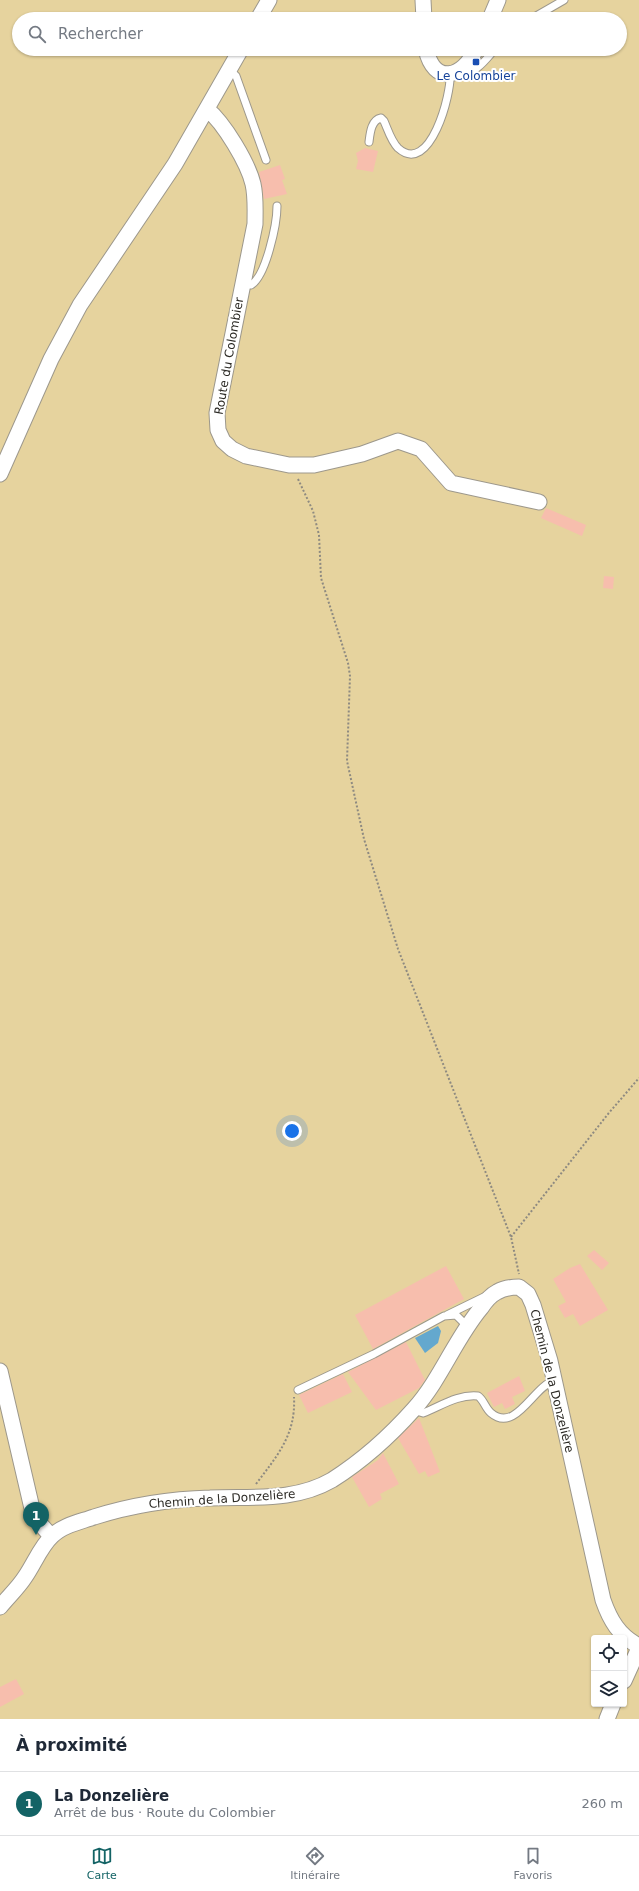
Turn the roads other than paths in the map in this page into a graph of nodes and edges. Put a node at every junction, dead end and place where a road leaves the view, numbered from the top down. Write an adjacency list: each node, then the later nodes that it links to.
1 (269, 0): 5 (street)
2 (422, 0): 6 (street)
3 (498, 0): 7 (street)
4 (564, 0): 8 (lane)
5 (262, 12)
6 (423, 12)
7 (493, 12)
8 (543, 12)
9 (237, 56): 13 (street)
10 (428, 56): 14 (street)
11 (472, 56): 14 (street)
12 (489, 56): 14 (lane)
13 (230, 69): 15 (street); 17 (lane)
14 (454, 72): 16 (lane)
15 (207, 109): 19 (street, Route du Colombier); 20 (street)
16 (369, 142)
17 (266, 160)
18 (277, 206): 19 (lane)
19 (242, 285): 21 (street, Route du Colombier)
20 (0, 474)
21 (539, 502)
22 (496, 1292): 23 (lane); 24 (street, Chemin de la Donzelière); 26 (street, Chemin de la Donzelière)
23 (444, 1316): 24 (lane); 27 (lane)
24 (466, 1328): 28 (street, Chemin de la Donzelière)
25 (0, 1371): 29 (street)
26 (554, 1381): 28 (lane); 31 (street, Chemin de la Donzelière)
27 (298, 1390)
28 (414, 1410): 29 (street, Chemin de la Donzelière)
29 (51, 1536): 30 (street)
30 (0, 1607)
31 (639, 1647): 32 (street)
32 (627, 1674)
33 (612, 1707): 34 (street)
34 (606, 1719)

